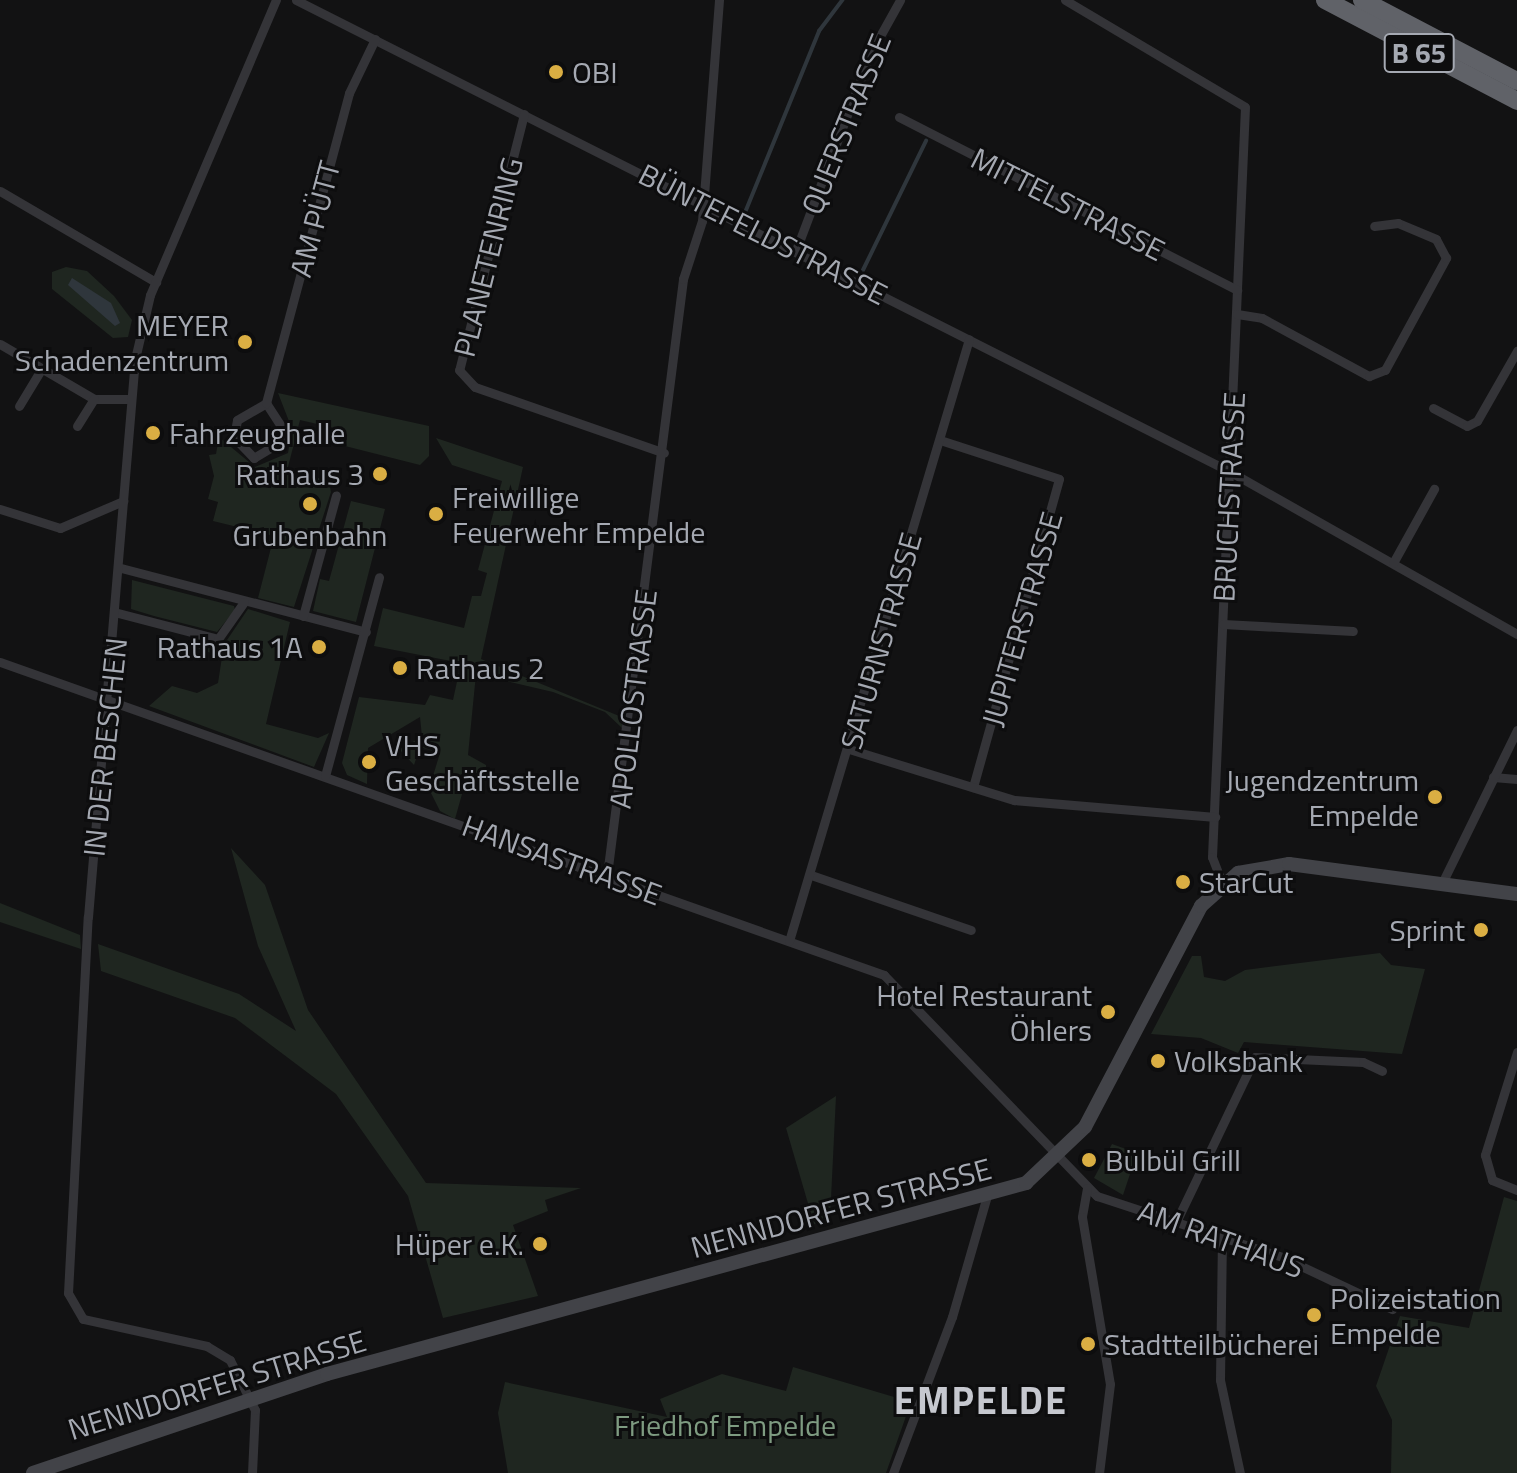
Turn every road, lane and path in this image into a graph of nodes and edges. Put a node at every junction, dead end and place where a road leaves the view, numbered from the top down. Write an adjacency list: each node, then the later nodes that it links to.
1 (276, 0): 17 (street, IN DER BESCHEN)
2 (296, 0): 8 (street, BÜNTEFELDSTRASSE)
3 (719, 0): 14 (street, APOLLOSTRASSE)
4 (900, 0): 16 (street, QUERSTRASSE)
5 (1065, 0): 18 (street, BRUCHSTRASSE)
6 (1325, 0): 10 (highway, B 65)
7 (1362, 0): 9 (highway, B 65)
8 (375, 39): 11 (street, BÜNTEFELDSTRASSE); 26 (street, AM PÜTT)
9 (1517, 81)
10 (1517, 101)
11 (524, 114): 14 (street, BÜNTEFELDSTRASSE); 31 (street, PLANETENRING)
12 (899, 117): 18 (street, MITTELSTRASSE)
13 (0, 191): 17 (street)
14 (700, 202): 16 (street, BÜNTEFELDSTRASSE); 31 (street, APOLLOSTRASSE)
15 (1374, 226): 19 (street)
16 (796, 250): 20 (street, BÜNTEFELDSTRASSE)
17 (156, 282): 25 (street, IN DER BESCHEN)
18 (1237, 290): 19 (street, BRUCHSTRASSE)
19 (1237, 314): 32 (street, BRUCHSTRASSE)
20 (969, 339): 30 (street, SATURNSTRASSE); 32 (street, BÜNTEFELDSTRASSE)
21 (0, 344): 23 (street)
22 (1517, 351): 28 (street)
23 (42, 368): 24 (street); 27 (street)
24 (94, 399): 25 (street); 29 (street)
25 (131, 399): 35 (street, IN DER BESCHEN)
26 (266, 403): 26 (street)
27 (19, 406)
28 (1433, 408)
29 (77, 426)
30 (940, 440): 50 (street, SATURNSTRASSE); 54 (street, JUPITERSTRASSE)
31 (664, 453): 56 (street, APOLLOSTRASSE)
32 (1229, 471): 37 (street, BÜNTEFELDSTRASSE); 43 (street, BRUCHSTRASSE)
33 (1434, 489): 37 (street)
34 (336, 495): 42 (street)
35 (123, 501): 36 (street); 38 (street, IN DER BESCHEN)
36 (0, 509)
37 (1393, 563): 46 (street, BÜNTEFELDSTRASSE)
38 (121, 568): 40 (street); 41 (street, IN DER BESCHEN)
39 (379, 577): 45 (street)
40 (244, 602): 41 (street); 42 (street)
41 (118, 613): 48 (street, IN DER BESCHEN)
42 (303, 616): 45 (street)
43 (1223, 624): 44 (street); 55 (street, BRUCHSTRASSE)
44 (1353, 631)
45 (366, 632): 51 (street)
46 (1517, 634)
47 (0, 662): 48 (street, HANSASTRASSE)
48 (111, 701): 51 (street, HANSASTRASSE); 72 (street, IN DER BESCHEN)
49 (1517, 730): 52 (street)
50 (849, 749): 54 (street); 57 (street, SATURNSTRASSE)
51 (325, 776): 56 (street, HANSASTRASSE)
52 (1493, 777): 53 (street); 58 (street)
53 (1517, 779)
54 (973, 787): 55 (street)
55 (1215, 817): 59 (street, BRUCHSTRASSE)
56 (607, 875): 62 (street, HANSASTRASSE)
57 (811, 875): 61 (street); 62 (street, SATURNSTRASSE)
58 (1444, 879): 59 (street, NENNDORFER STRASSE); 60 (street, NENNDORFER STRASSE)
59 (1222, 883): 65 (street, NENNDORFER STRASSE)
60 (1517, 894)
61 (971, 930)
62 (789, 941): 65 (street, HANSASTRASSE)
63 (1517, 1052): 67 (street)
64 (1382, 1071): 69 (street)
65 (1060, 1159): 66 (street, AM RATHAUS); 68 (street, NENNDORFER STRASSE)
66 (1087, 1188): 69 (street, AM RATHAUS); 76 (street)
67 (1517, 1190)
68 (986, 1199): 72 (street, NENNDORFER STRASSE); 75 (street)
69 (1176, 1222): 70 (street, AM RATHAUS)
70 (1222, 1236): 71 (street, AM RATHAUS); 77 (street)
71 (1392, 1309)
72 (250, 1397): 73 (street, NENNDORFER STRASSE); 74 (street)
73 (33, 1473)
74 (252, 1473)
75 (893, 1473)
76 (1099, 1473)
77 (1240, 1473)

